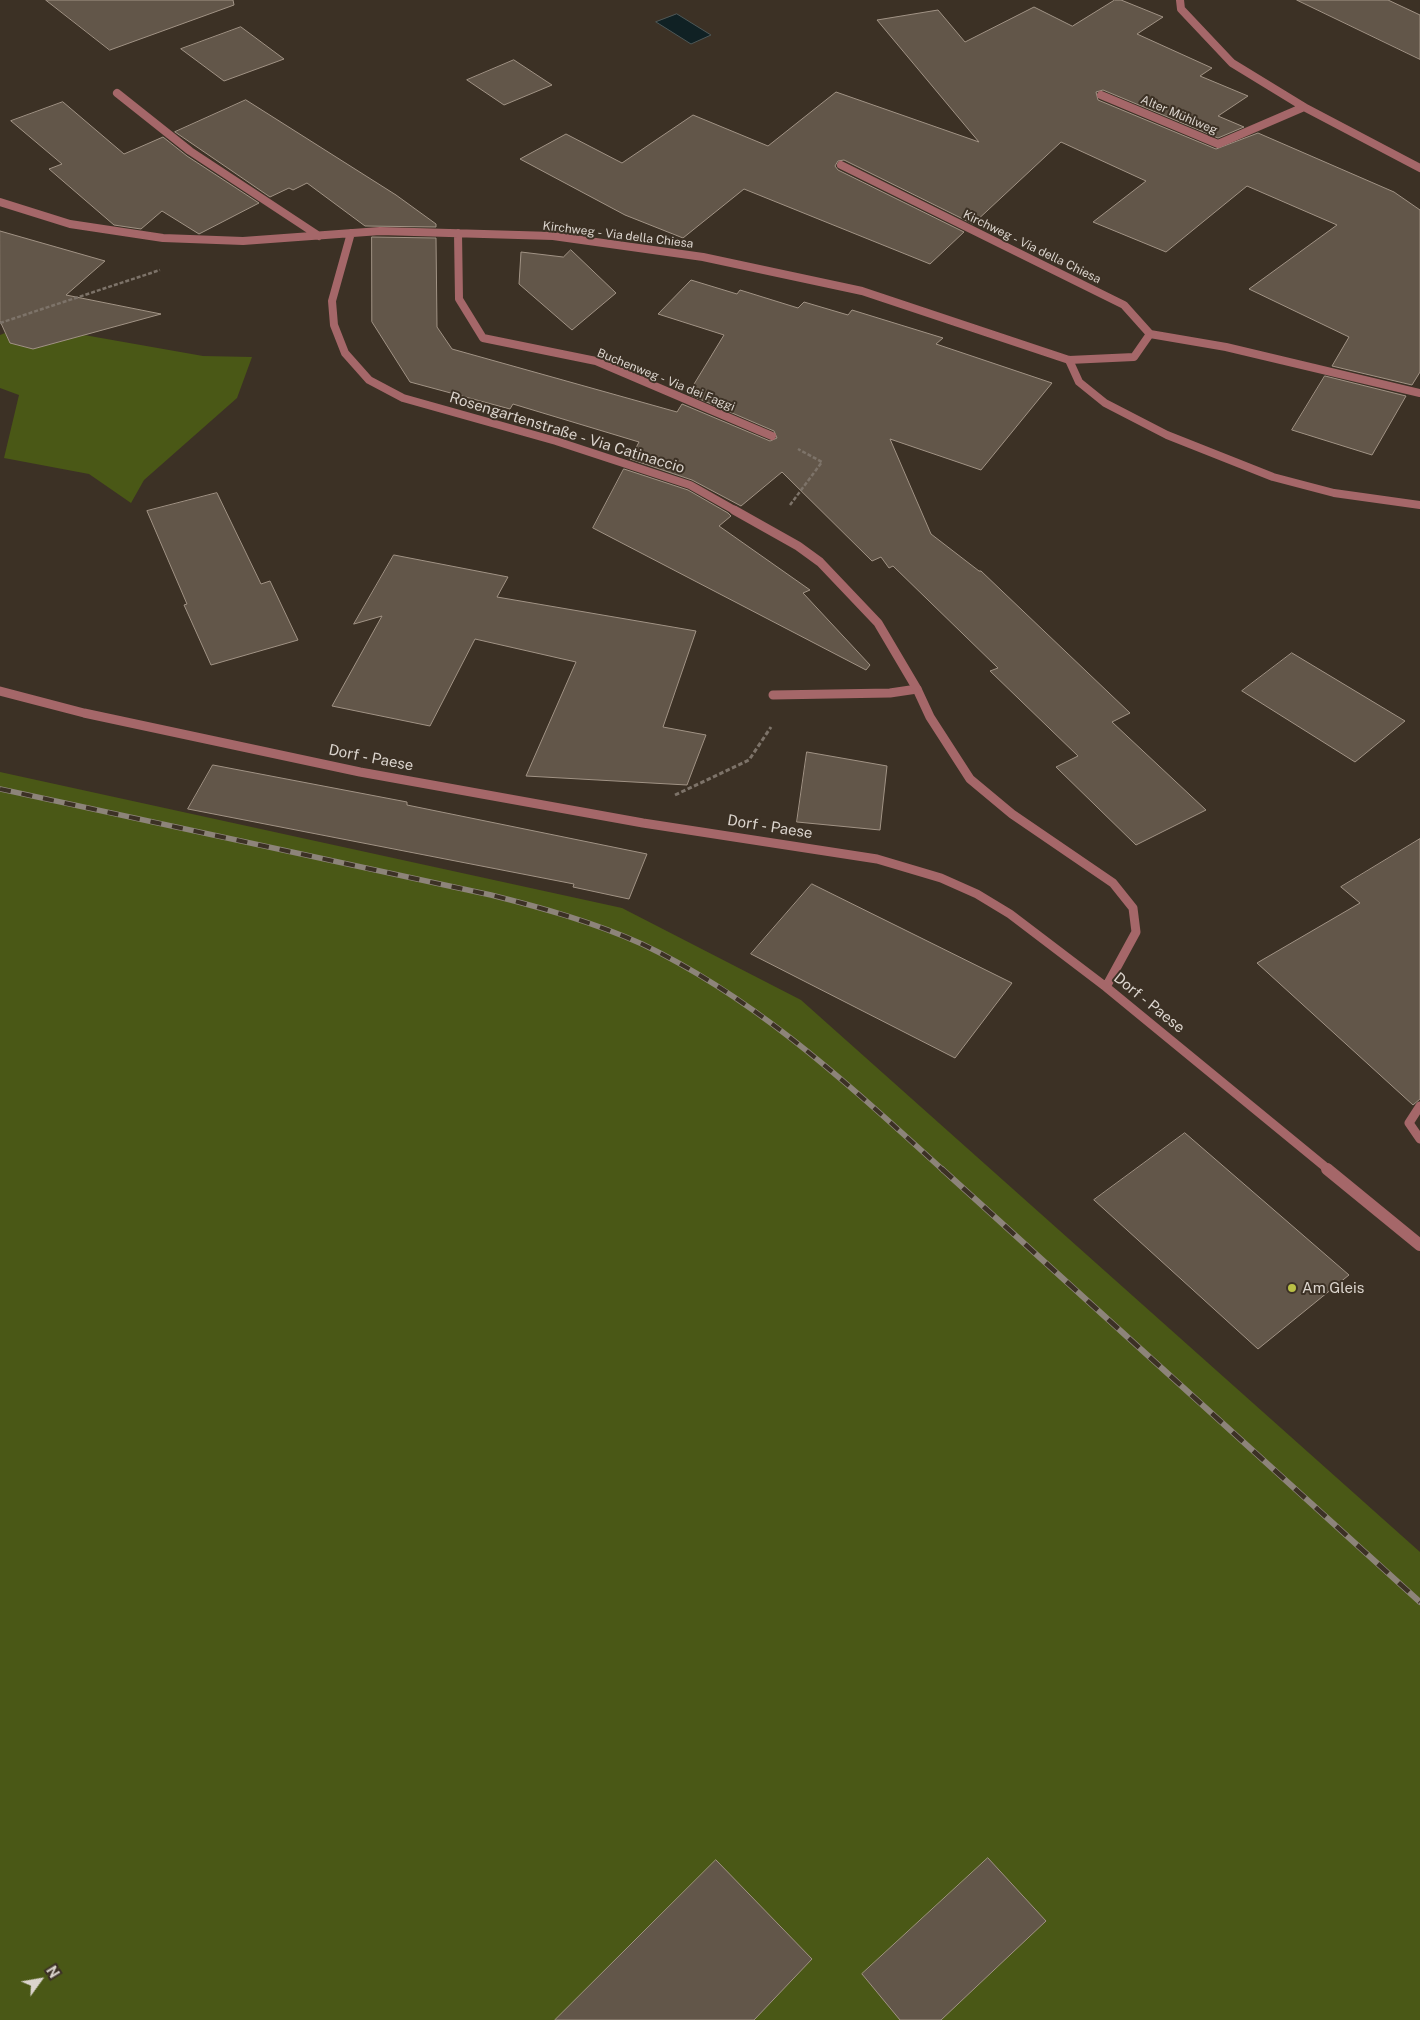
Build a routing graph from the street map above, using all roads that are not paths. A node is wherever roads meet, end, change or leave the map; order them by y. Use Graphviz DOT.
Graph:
graph roads {
  1 [pos="1180,0"];
  2 [pos="118,93"];
  3 [pos="1101,95"];
  4 [pos="1304,107"];
  5 [pos="840,165"];
  6 [pos="1420,168"];
  7 [pos="0,202"];
  8 [pos="458,232"];
  9 [pos="351,233"];
  10 [pos="319,236"];
  11 [pos="1150,334"];
  12 [pos="1069,360"];
  13 [pos="1420,393"];
  14 [pos="772,436"];
  15 [pos="1420,505"];
  16 [pos="917,689"];
  17 [pos="0,691"];
  18 [pos="773,695"];
  19 [pos="1106,987"];
  20 [pos="1420,1106"];
  21 [pos="1420,1139"];
  22 [pos="1420,1244"];
  1 -- 4 [label="street"];
  2 -- 10 [label="street"];
  3 -- 4 [label="street, Alter Mühlweg"];
  4 -- 6 [label="street"];
  5 -- 11 [label="street, Kirchweg - Via della Chiesa"];
  7 -- 10 [label="street, Kirchweg - Via della Chiesa"];
  8 -- 9 [label="street, Kirchweg - Via della Chiesa"];
  8 -- 12 [label="street, Kirchweg - Via della Chiesa"];
  8 -- 14 [label="street, Buchenweg - Via dei Faggi"];
  9 -- 10 [label="street, Kirchweg - Via della Chiesa"];
  9 -- 16 [label="street, Rosengartenstraße - Via Catinaccio"];
  11 -- 12 [label="street, Kirchweg - Via della Chiesa"];
  11 -- 13 [label="street"];
  12 -- 15 [label="street"];
  16 -- 18 [label="street"];
  16 -- 19 [label="street, Rosengartenstraße - Via Catinaccio"];
  17 -- 19 [label="street, Dorf - Paese"];
  19 -- 22 [label="street, Dorf - Paese"];
  20 -- 21 [label="street"];
}
